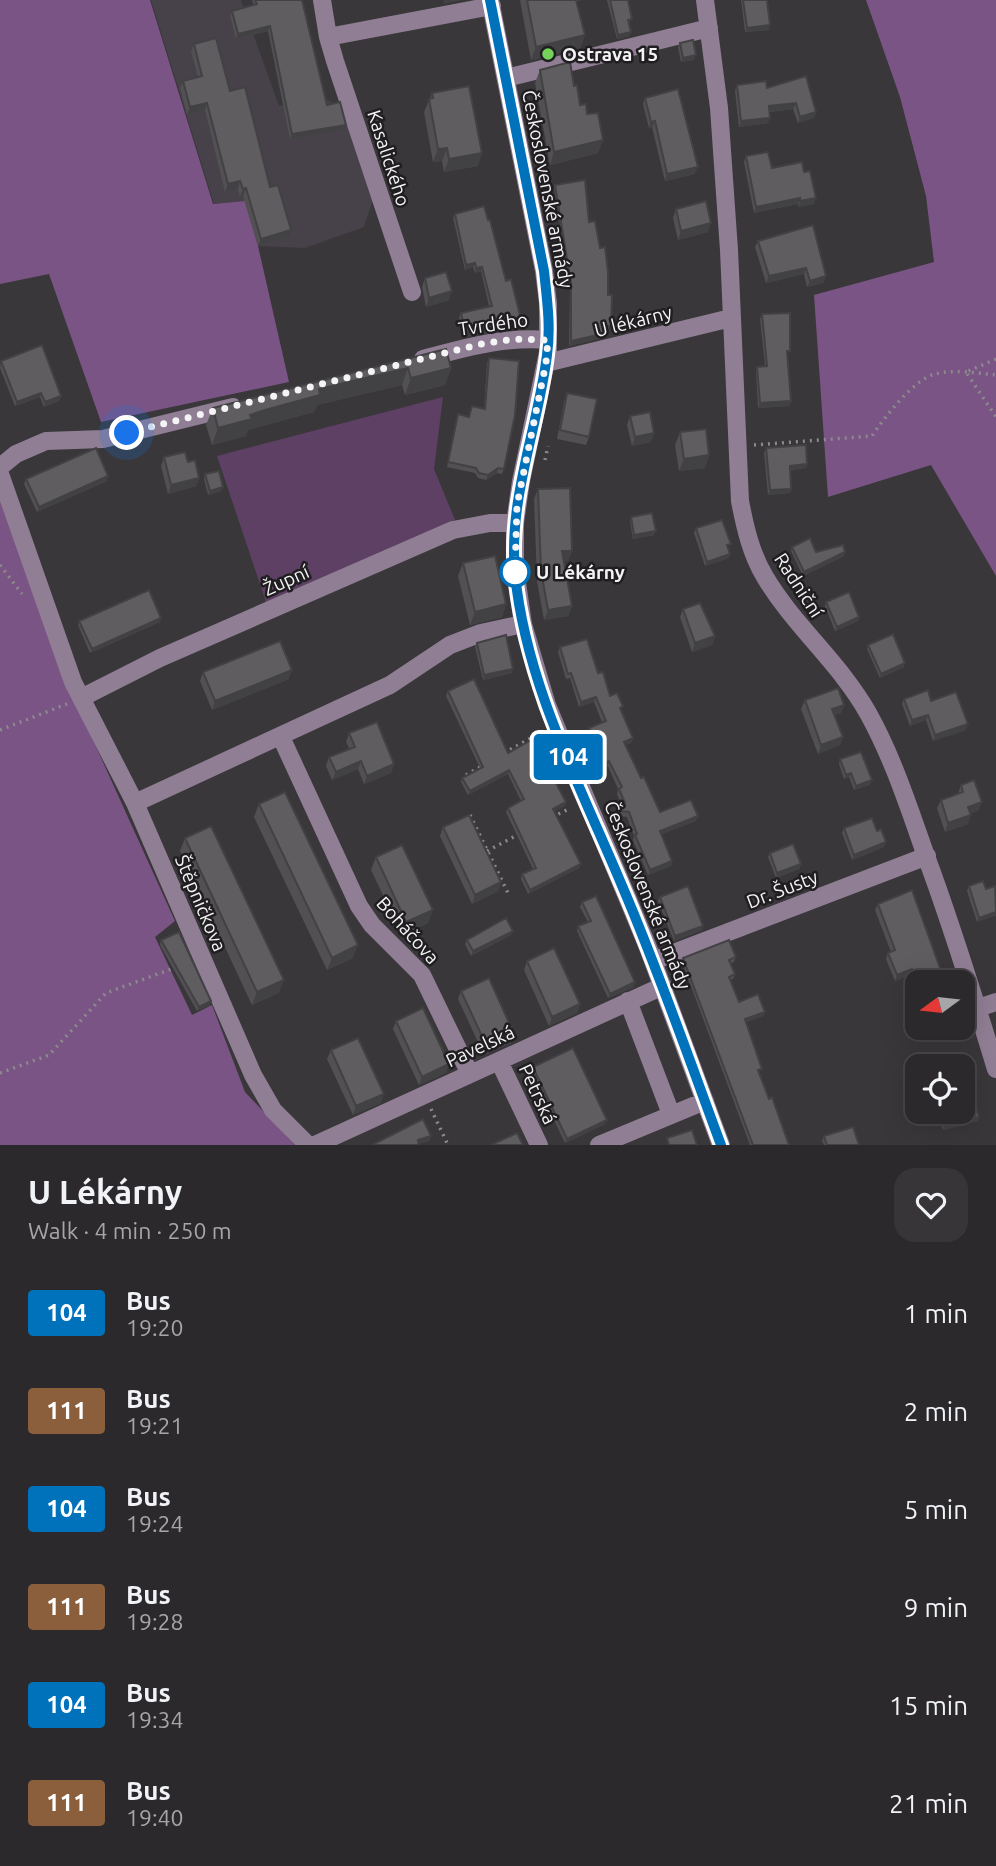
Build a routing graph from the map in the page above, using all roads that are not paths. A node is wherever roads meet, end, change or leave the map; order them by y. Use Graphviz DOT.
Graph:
graph roads {
  1 [pos="322,0"];
  2 [pos="705,0"];
  3 [pos="491,3"];
  4 [pos="709,28"];
  5 [pos="328,37"];
  6 [pos="506,78"];
  7 [pos="412,292"];
  8 [pos="731,318"];
  9 [pos="548,340"];
  10 [pos="546,363"];
  11 [pos="403,364"];
  12 [pos="249,403"];
  13 [pos="0,467"];
  14 [pos="0,474"];
  15 [pos="515,523"];
  16 [pos="523,624"];
  17 [pos="81,698"];
  18 [pos="281,737"];
  19 [pos="135,803"];
  20 [pos="926,856"];
  21 [pos="653,961"];
  22 [pos="663,986"];
  23 [pos="628,1002"];
  24 [pos="996,1002"];
  25 [pos="978,1008"];
  26 [pos="499,1061"];
  27 [pos="996,1069"];
  28 [pos="470,1074"];
  29 [pos="705,1101"];
  30 [pos="671,1114"];
  31 [pos="308,1145"];
  32 [pos="315,1145"];
  33 [pos="539,1145"];
  34 [pos="600,1145"];
  35 [pos="721,1145"];
  1 -- 5 [label="street, Kasalického"];
  2 -- 4 [label="street, Radniční"];
  3 -- 5 [label="street"];
  3 -- 6 [label="street, Československé armády"];
  4 -- 6 [label="street"];
  4 -- 8 [label="street, Radniční"];
  5 -- 7 [label="street, Kasalického"];
  6 -- 9 [label="street, Československé armády"];
  8 -- 10 [label="street, U lékárny"];
  8 -- 20 [label="street, Radniční"];
  9 -- 10 [label="street, Československé armády"];
  9 -- 11 [label="street, Tvrdého"];
  10 -- 15 [label="street, Československé armády"];
  12 -- 13 [label="street"];
  14 -- 17 [label="street, Štěpničkova"];
  15 -- 16 [label="street, Československé armády"];
  15 -- 17 [label="street, Župní"];
  16 -- 18 [label="street"];
  16 -- 21 [label="street, Československé armády"];
  17 -- 19 [label="street, Štěpničkova"];
  18 -- 19 [label="street"];
  18 -- 28 [label="street, Boháčova"];
  19 -- 31 [label="street, Štěpničkova"];
  20 -- 21 [label="street, Dr. Šusty"];
  20 -- 25 [label="street, Radniční"];
  21 -- 22 [label="street, Československé armády"];
  22 -- 23 [label="street, Pavelská"];
  22 -- 29 [label="street, Československé armády"];
  23 -- 26 [label="street, Pavelská"];
  23 -- 30 [label="street"];
  24 -- 25 [label="street"];
  25 -- 27 [label="street, Radniční"];
  26 -- 28 [label="street, Pavelská"];
  26 -- 33 [label="street, Petrská"];
  28 -- 32 [label="street, Pavelská"];
  29 -- 30 [label="street"];
  29 -- 35 [label="street, Československé armády"];
  30 -- 34 [label="street"];
}
